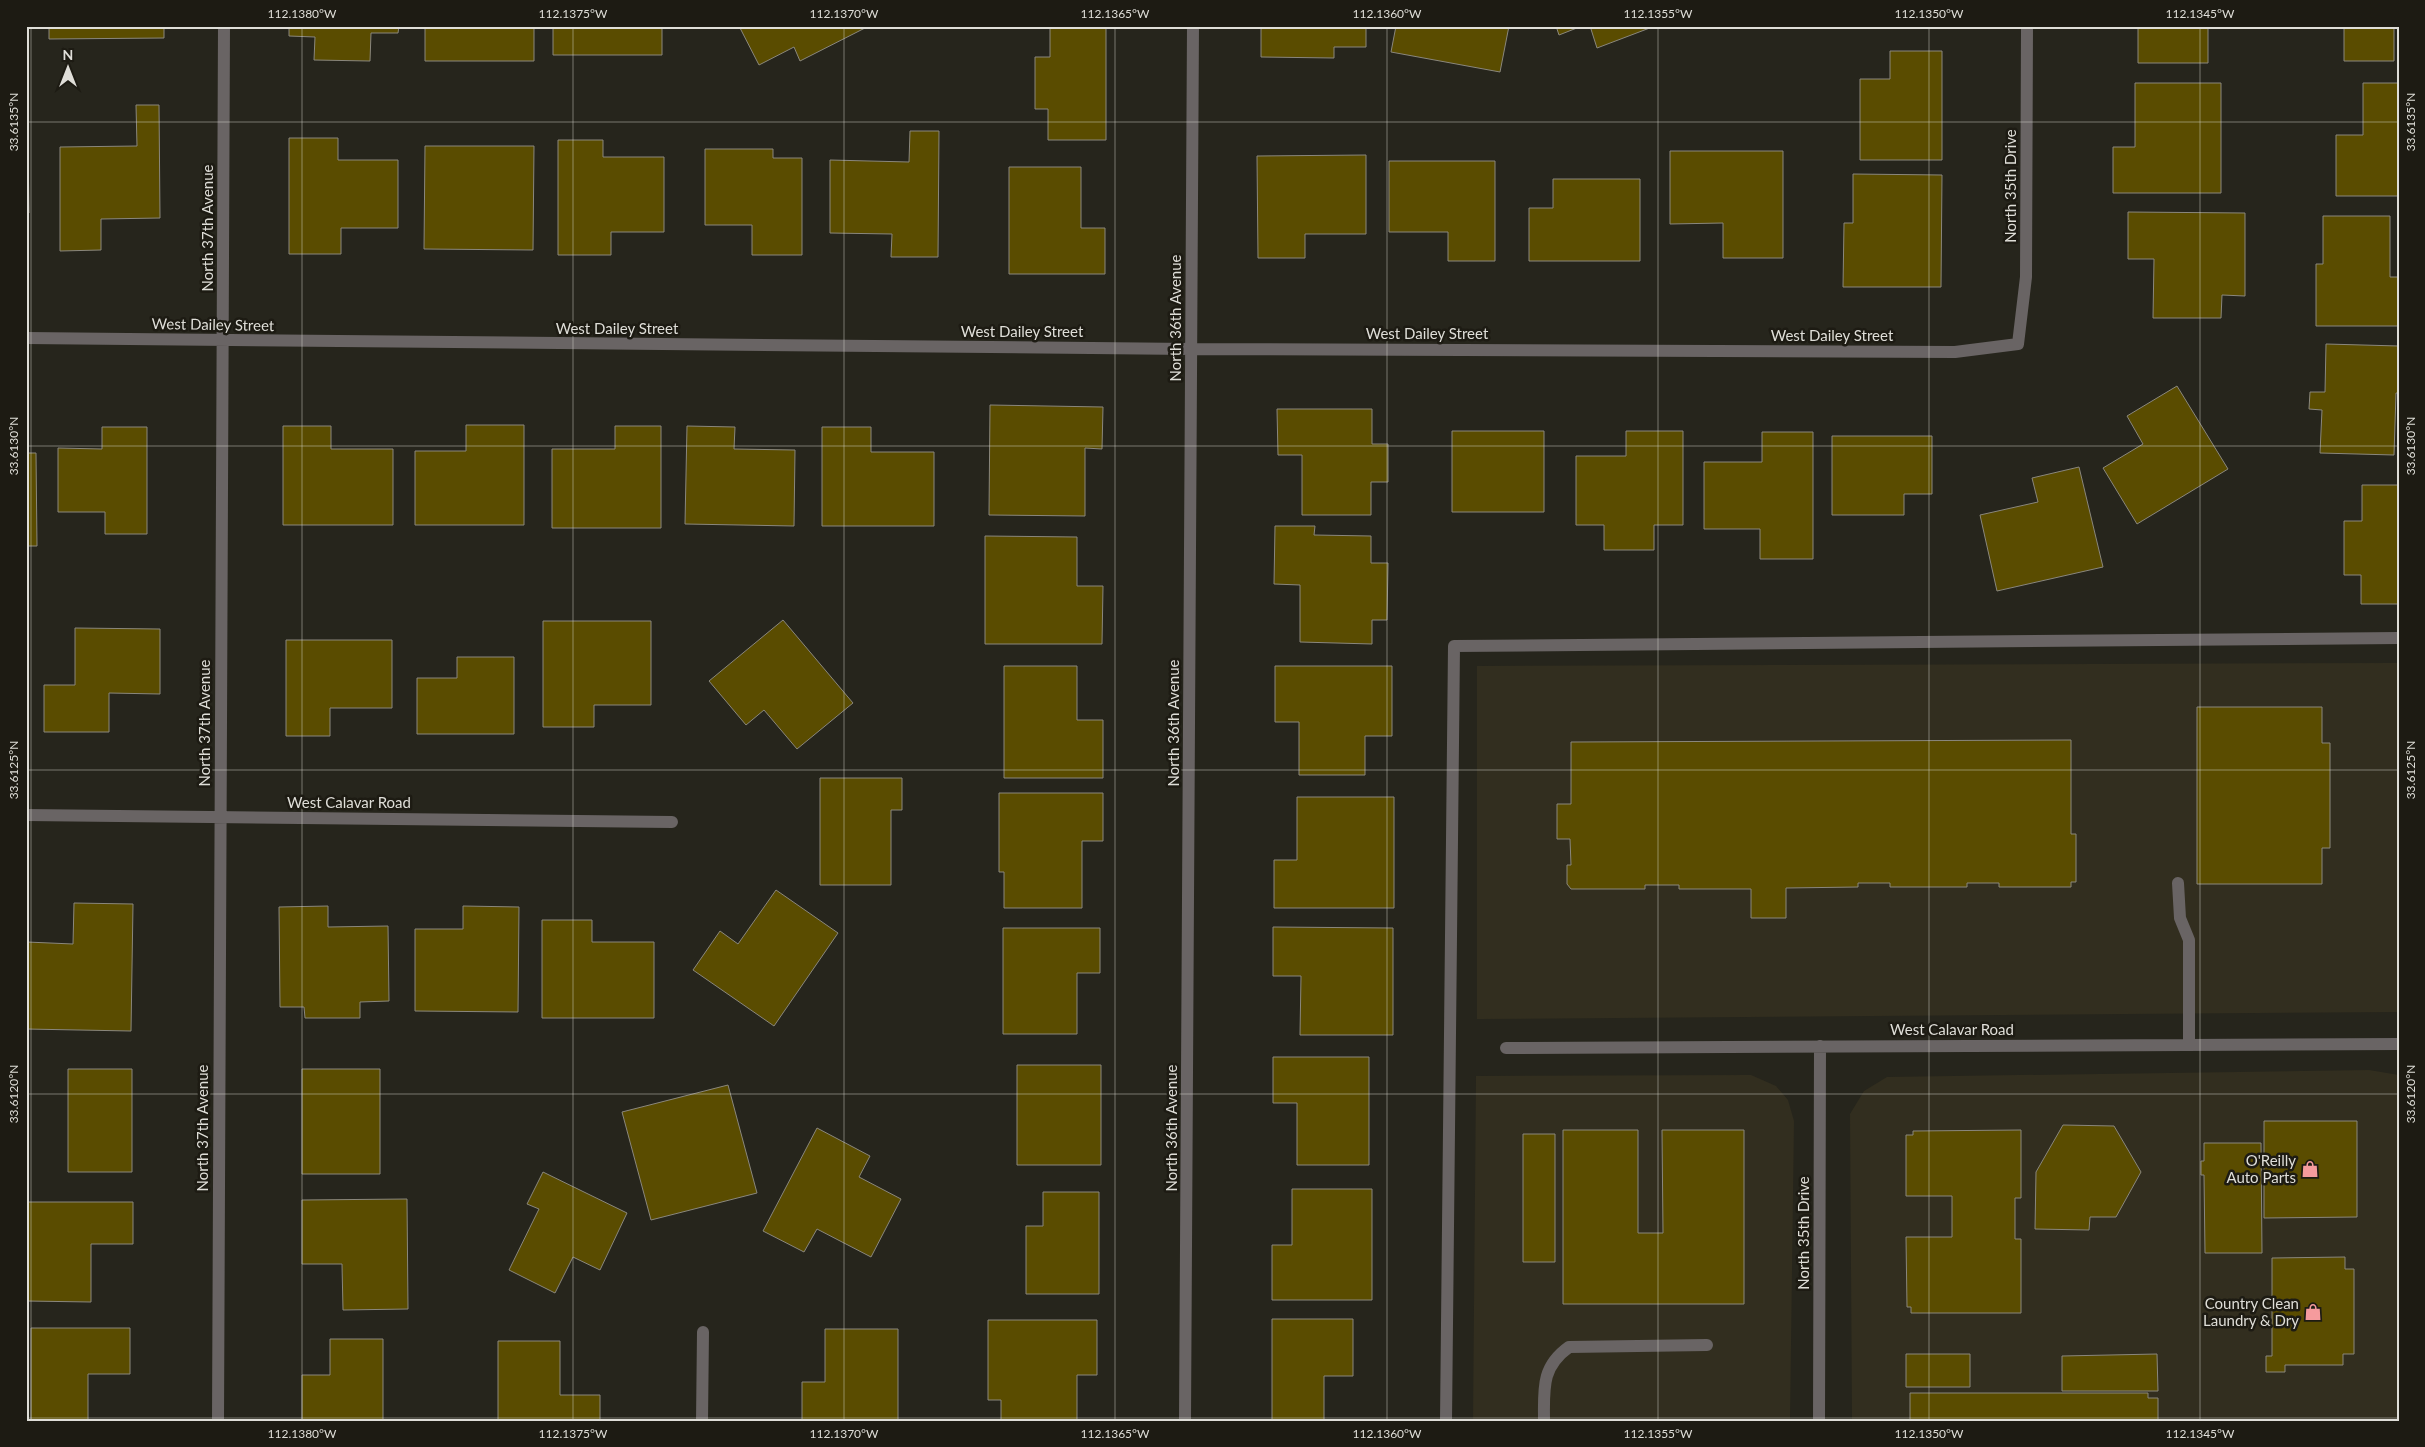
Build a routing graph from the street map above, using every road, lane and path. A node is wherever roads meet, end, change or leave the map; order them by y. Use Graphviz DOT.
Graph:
graph roads {
  1 [pos="224,26"];
  2 [pos="1193,26"];
  3 [pos="2027,26"];
  4 [pos="26,338"];
  5 [pos="223,340"];
  6 [pos="2018,344"];
  7 [pos="1191,349"];
  8 [pos="2399,638"];
  9 [pos="26,815"];
  10 [pos="220,817"];
  11 [pos="672,822"];
  12 [pos="2178,883"];
  13 [pos="2189,1044"];
  14 [pos="2399,1044"];
  15 [pos="1820,1046"];
  16 [pos="1506,1048"];
  17 [pos="703,1332"];
  18 [pos="1707,1345"];
  19 [pos="218,1421"];
  20 [pos="702,1421"];
  21 [pos="1185,1421"];
  22 [pos="1446,1421"];
  23 [pos="1544,1421"];
  24 [pos="1819,1421"];
  1 -- 5 [label="street, North 37th Avenue"];
  2 -- 7 [label="street, North 36th Avenue"];
  3 -- 6 [label="street, North 35th Drive"];
  4 -- 5 [label="street, West Dailey Street"];
  5 -- 7 [label="street, West Dailey Street"];
  5 -- 10 [label="street, North 37th Avenue"];
  6 -- 7 [label="street, West Dailey Street"];
  7 -- 21 [label="street, North 36th Avenue"];
  8 -- 22 [label="street"];
  9 -- 10 [label="street, West Calavar Road"];
  10 -- 11 [label="street, West Calavar Road"];
  10 -- 19 [label="street, North 37th Avenue"];
  12 -- 13 [label="street"];
  13 -- 14 [label="street, West Calavar Road"];
  13 -- 15 [label="street, West Calavar Road"];
  15 -- 16 [label="street, West Calavar Road"];
  15 -- 24 [label="street, North 35th Drive"];
  17 -- 20 [label="street"];
  18 -- 23 [label="street"];
}
